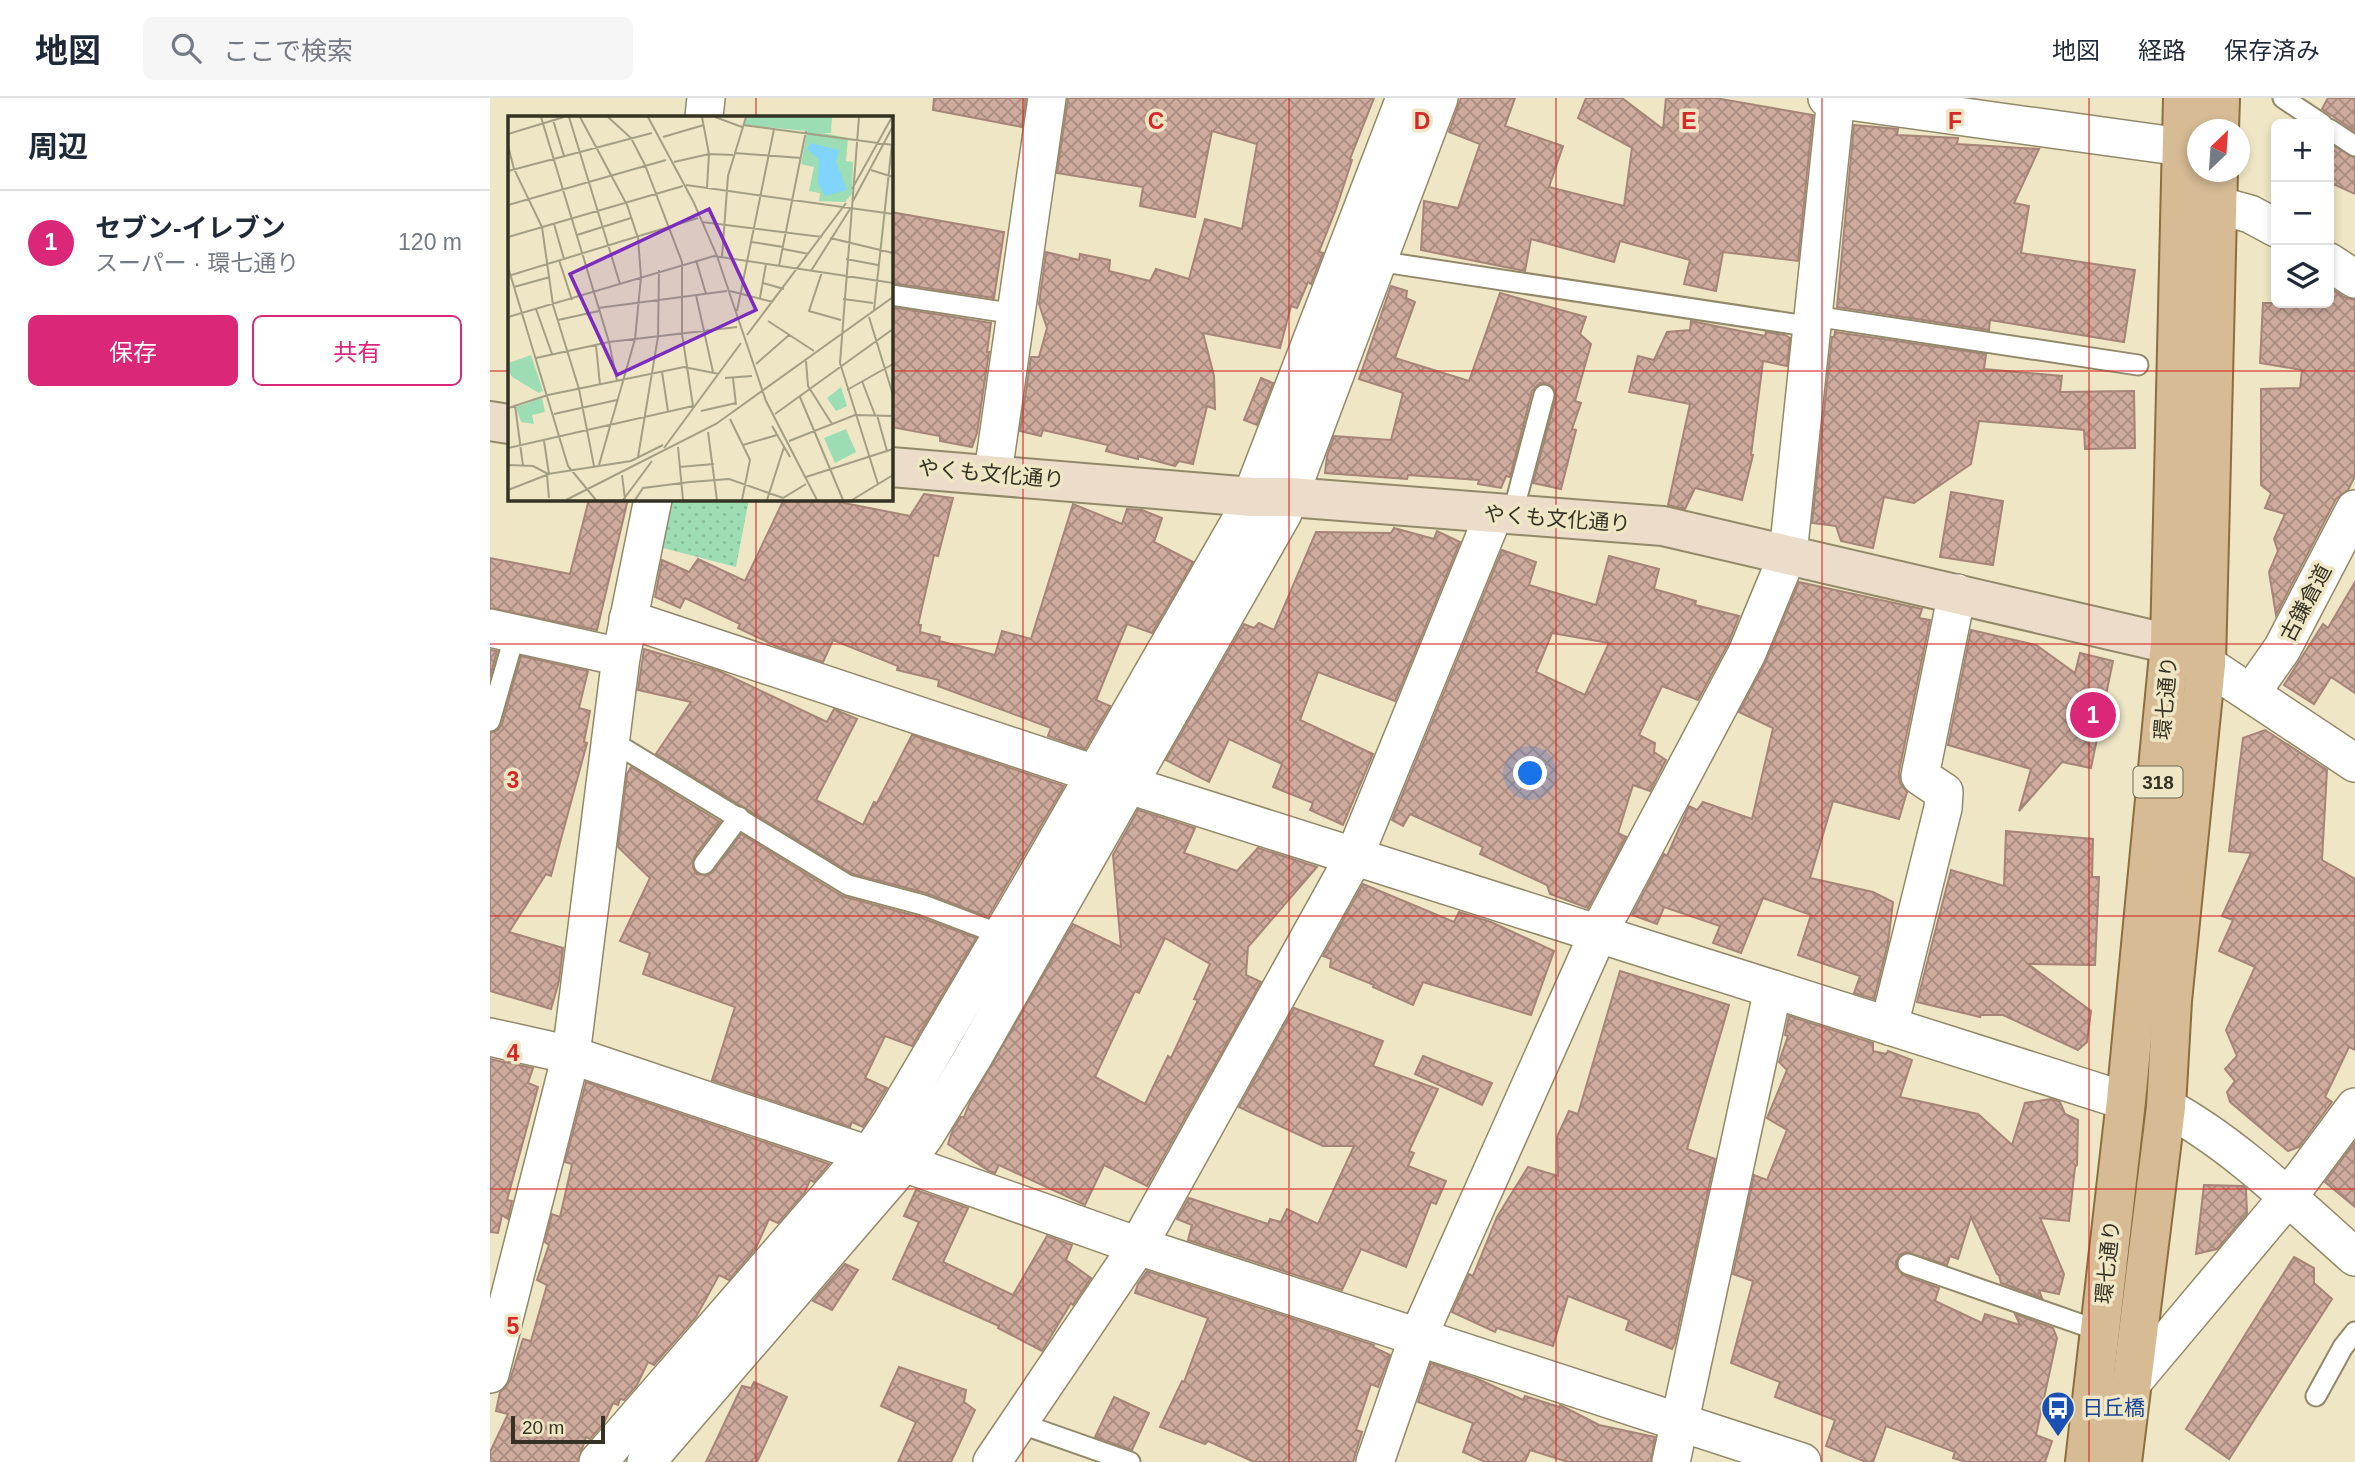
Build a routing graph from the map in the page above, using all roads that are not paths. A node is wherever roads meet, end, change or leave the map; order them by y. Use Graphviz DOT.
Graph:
graph roads {
  1 [pos="706,98"];
  2 [pos="1047,98"];
  3 [pos="1405,98"];
  4 [pos="1439,98"];
  5 [pos="1833,98"];
  6 [pos="2183,98"];
  7 [pos="2220,98"];
  8 [pos="2283,98"];
  9 [pos="704,116"];
  10 [pos="2219,119"];
  11 [pos="2314,119"];
  12 [pos="2334,132"];
  13 [pos="2182,146"];
  14 [pos="2355,146"];
  15 [pos="2218,188"];
  16 [pos="2271,225"];
  17 [pos="1377,261"];
  18 [pos="2334,265"];
  19 [pos="2355,279"];
  20 [pos="892,295"];
  21 [pos="1016,314"];
  22 [pos="1813,322"];
  23 [pos="2138,365"];
  24 [pos="1544,395"];
  25 [pos="490,421"];
  26 [pos="508,424"];
  27 [pos="892,467"];
  28 [pos="993,474"];
  29 [pos="1252,497"];
  30 [pos="1290,497"];
  31 [pos="653,500"];
  32 [pos="2355,509"];
  33 [pos="1503,515"];
  34 [pos="1788,554"];
  35 [pos="1957,593"];
  36 [pos="628,619"];
  37 [pos="503,631"];
  38 [pos="2170,644"];
  39 [pos="621,657"];
  40 [pos="2206,664"];
  41 [pos="2251,693"];
  42 [pos="490,721"];
  43 [pos="610,740"];
  44 [pos="2352,756"];
  45 [pos="1096,773"];
  46 [pos="1129,785"];
  47 [pos="739,817"];
  48 [pos="1354,857"];
  49 [pos="704,864"];
  50 [pos="1002,934"];
  51 [pos="1598,934"];
  52 [pos="1773,989"];
  53 [pos="1889,1026"];
  54 [pos="490,1037"];
  55 [pos="571,1055"];
  56 [pos="2126,1101"];
  57 [pos="2166,1107"];
  58 [pos="2355,1107"];
  59 [pos="886,1159"];
  60 [pos="2288,1197"];
  61 [pos="1138,1246"];
  62 [pos="2355,1257"];
  63 [pos="1908,1264"];
  64 [pos="2100,1331"];
  65 [pos="2355,1332"];
  66 [pos="1418,1337"];
  67 [pos="490,1374"];
  68 [pos="2131,1384"];
  69 [pos="2316,1396"];
  70 [pos="1680,1421"];
  71 [pos="1019,1423"];
  72 [pos="598,1462"];
  73 [pos="646,1462"];
  74 [pos="992,1462"];
  75 [pos="1130,1462"];
  76 [pos="1375,1462"];
  77 [pos="1671,1462"];
  78 [pos="1802,1462"];
  79 [pos="2085,1462"];
  80 [pos="2122,1462"];
  1 -- 9 [label="street"];
  2 -- 21 [label="street"];
  3 -- 29 [label="street"];
  4 -- 17 [label="street"];
  5 -- 13 [label="street"];
  5 -- 22 [label="street"];
  6 -- 13 [label="main road, 環七通り / 318"];
  7 -- 10 [label="main road"];
  8 -- 11 [label="lane"];
  12 -- 14 [label="lane"];
  13 -- 38 [label="main road, 環七通り / 318"];
  15 -- 16 [label="street"];
  15 -- 40 [label="main road, 環七通り / 318"];
  17 -- 22 [label="lane"];
  17 -- 30 [label="street"];
  18 -- 19 [label="street"];
  20 -- 21 [label="lane"];
  21 -- 28 [label="street"];
  22 -- 23 [label="lane"];
  22 -- 34 [label="street"];
  24 -- 33 [label="lane"];
  25 -- 26 [label="street"];
  27 -- 28 [label="street, やくも文化通り"];
  28 -- 29 [label="street, やくも文化通り"];
  29 -- 30 [label="street, やくも文化通り"];
  29 -- 45 [label="street"];
  30 -- 33 [label="street, やくも文化通り"];
  30 -- 46 [label="street"];
  31 -- 36 [label="street"];
  32 -- 41 [label="street, 古鎌倉道"];
  33 -- 34 [label="street, やくも文化通り"];
  33 -- 48 [label="street"];
  34 -- 35 [label="street, やくも文化通り"];
  34 -- 51 [label="street"];
  35 -- 38 [label="street, やくも文化通り"];
  35 -- 53 [label="street"];
  36 -- 39 [label="street"];
  36 -- 45 [label="street"];
  37 -- 39 [label="street"];
  37 -- 42 [label="lane"];
  38 -- 40 [label="street, やくも文化通り"];
  38 -- 56 [label="main road, 環七通り / 318"];
  39 -- 43 [label="street"];
  40 -- 41 [label="street"];
  40 -- 57 [label="main road, 環七通り / 318"];
  41 -- 44 [label="street"];
  43 -- 47 [label="lane"];
  43 -- 55 [label="street"];
  45 -- 46 [label="street"];
  45 -- 50 [label="street"];
  46 -- 48 [label="street"];
  46 -- 59 [label="street"];
  47 -- 49 [label="lane"];
  47 -- 50 [label="lane"];
  48 -- 51 [label="street"];
  48 -- 61 [label="street"];
  50 -- 59 [label="street"];
  51 -- 52 [label="street"];
  51 -- 66 [label="street"];
  52 -- 53 [label="street"];
  52 -- 70 [label="street"];
  53 -- 56 [label="street"];
  54 -- 55 [label="street"];
  55 -- 59 [label="street"];
  55 -- 67 [label="street"];
  56 -- 64 [label="main road, 環七通り / 318"];
  57 -- 60 [label="street"];
  57 -- 68 [label="main road, 環七通り / 318"];
  58 -- 60 [label="street"];
  59 -- 61 [label="street"];
  59 -- 72 [label="street"];
  59 -- 73 [label="street"];
  60 -- 62 [label="street"];
  60 -- 68 [label="street"];
  61 -- 66 [label="street"];
  61 -- 71 [label="street"];
  63 -- 64 [label="lane"];
  64 -- 79 [label="main road, 環七通り / 318"];
  65 -- 69 [label="lane"];
  66 -- 70 [label="street"];
  66 -- 76 [label="street"];
  68 -- 80 [label="main road, 環七通り / 318"];
  70 -- 77 [label="street"];
  70 -- 78 [label="street"];
  71 -- 74 [label="street"];
  71 -- 75 [label="lane"];
}
